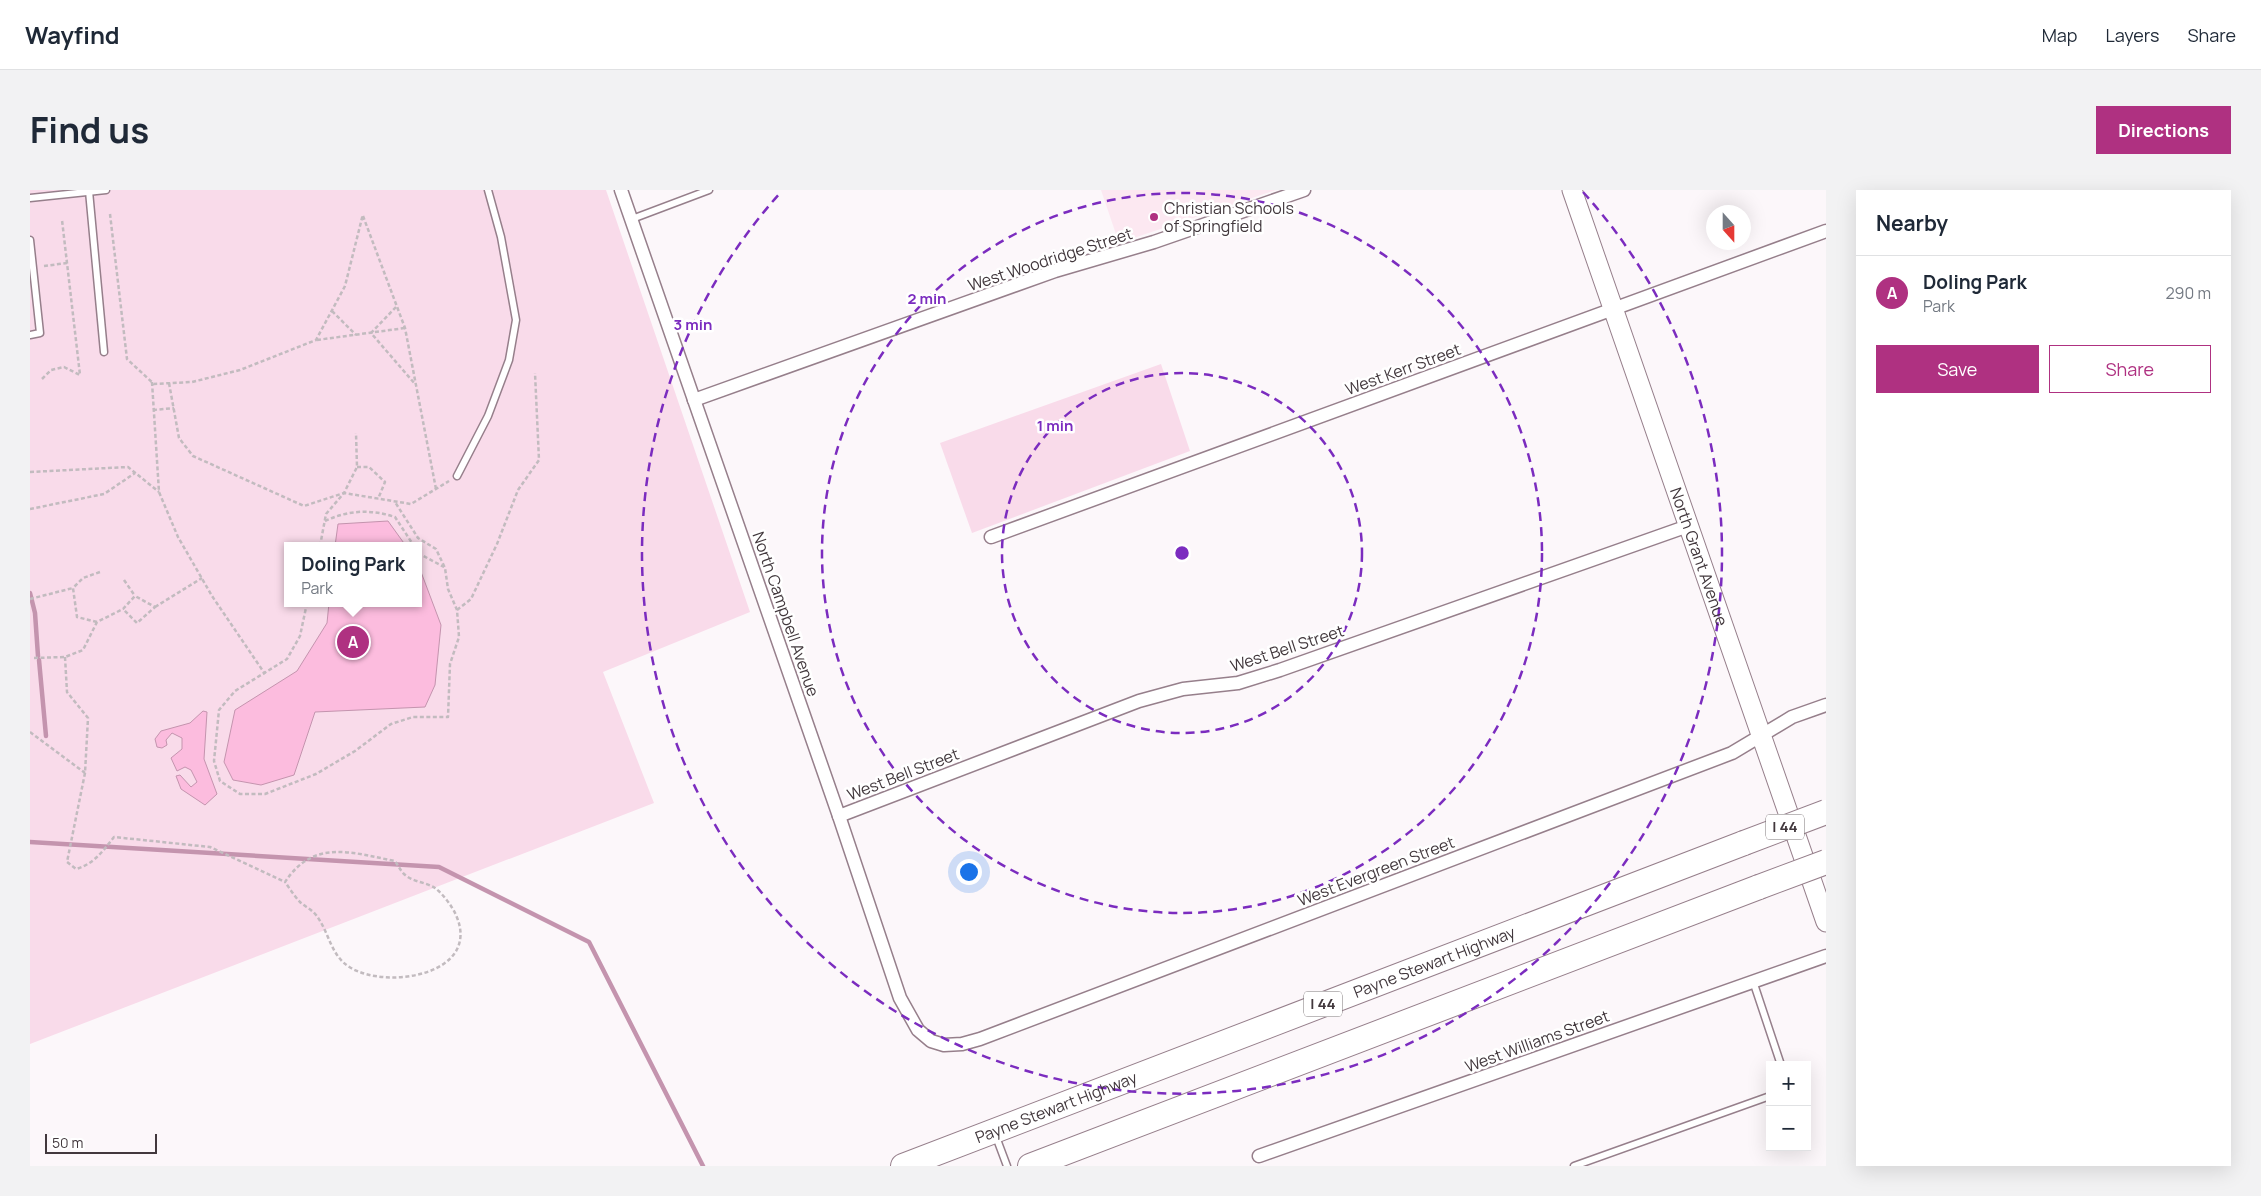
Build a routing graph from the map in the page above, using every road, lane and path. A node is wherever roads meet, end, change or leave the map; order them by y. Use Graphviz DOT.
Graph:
graph roads {
  1 [pos="106,190"];
  2 [pos="488,190"];
  3 [pos="622,190"];
  4 [pos="709,190"];
  5 [pos="1304,190"];
  6 [pos="1572,190"];
  7 [pos="89,191"];
  8 [pos="30,198"];
  9 [pos="110,214"];
  10 [pos="632,219"];
  11 [pos="62,220"];
  12 [pos="1826,231"];
  13 [pos="30,240"];
  14 [pos="67,263"];
  15 [pos="41,267"];
  16 [pos="396,307"];
  17 [pos="1613,310"];
  18 [pos="332,311"];
  19 [pos="404,328"];
  20 [pos="371,333"];
  21 [pos="30,335"];
  22 [pos="356,335"];
  23 [pos="316,340"];
  24 [pos="104,352"];
  25 [pos="534,373"];
  26 [pos="42,379"];
  27 [pos="152,382"];
  28 [pos="169,383"];
  29 [pos="416,384"];
  30 [pos="694,400"];
  31 [pos="174,408"];
  32 [pos="153,410"];
  33 [pos="356,434"];
  34 [pos="356,467"];
  35 [pos="30,472"];
  36 [pos="135,472"];
  37 [pos="457,476"];
  38 [pos="436,489"];
  39 [pos="159,492"];
  40 [pos="344,493"];
  41 [pos="378,499"];
  42 [pos="395,502"];
  43 [pos="30,510"];
  44 [pos="325,522"];
  45 [pos="1688,526"];
  46 [pos="991,536"];
  47 [pos="321,542"];
  48 [pos="411,542"];
  49 [pos="422,555"];
  50 [pos="445,568"];
  51 [pos="100,572"];
  52 [pos="202,578"];
  53 [pos="124,580"];
  54 [pos="73,588"];
  55 [pos="135,596"];
  56 [pos="30,599"];
  57 [pos="155,607"];
  58 [pos="306,607"];
  59 [pos="123,609"];
  60 [pos="457,610"];
  61 [pos="96,622"];
  62 [pos="65,657"];
  63 [pos="34,658"];
  64 [pos="265,674"];
  65 [pos="1826,704"];
  66 [pos="30,732"];
  67 [pos="1761,736"];
  68 [pos="85,773"];
  69 [pos="1826,812"];
  70 [pos="839,816"];
  71 [pos="1826,862"];
  72 [pos="285,882"];
  73 [pos="1826,922"];
  74 [pos="1826,956"];
  75 [pos="1753,981"];
  76 [pos="931,1041"];
  77 [pos="1780,1061"];
  78 [pos="1766,1097"];
  79 [pos="994,1131"];
  80 [pos="1259,1156"];
  81 [pos="902,1166"];
  82 [pos="1006,1166"];
  83 [pos="1030,1166"];
  84 [pos="1574,1166"];
  1 -- 7 [label="lane"];
  2 -- 37 [label="lane"];
  3 -- 10 [label="street, North Campbell Avenue"];
  4 -- 10 [label="lane"];
  5 -- 30 [label="street, West Woodridge Street"];
  6 -- 17 [label="main road, North Grant Avenue"];
  7 -- 8 [label="lane"];
  7 -- 24 [label="lane"];
  9 -- 27 [label="path"];
  10 -- 30 [label="street, North Campbell Avenue"];
  11 -- 14 [label="path"];
  12 -- 17 [label="street, West Kerr Street"];
  13 -- 21 [label="lane"];
  14 -- 15 [label="path"];
  14 -- 26 [label="path"];
  16 -- 18 [label="path"];
  16 -- 19 [label="path"];
  16 -- 20 [label="path"];
  17 -- 45 [label="main road, North Grant Avenue"];
  17 -- 46 [label="street, West Kerr Street"];
  18 -- 22 [label="path"];
  18 -- 23 [label="path"];
  19 -- 20 [label="path"];
  19 -- 29 [label="path"];
  20 -- 22 [label="path"];
  20 -- 29 [label="path"];
  22 -- 23 [label="path"];
  23 -- 28 [label="path"];
  25 -- 60 [label="path"];
  27 -- 28 [label="path"];
  27 -- 32 [label="path"];
  28 -- 31 [label="path"];
  29 -- 38 [label="path"];
  30 -- 70 [label="street, North Campbell Avenue"];
  31 -- 32 [label="path"];
  31 -- 40 [label="path"];
  32 -- 39 [label="path"];
  33 -- 34 [label="path"];
  34 -- 40 [label="path"];
  34 -- 41 [label="path"];
  35 -- 36 [label="path"];
  36 -- 39 [label="path"];
  36 -- 43 [label="path"];
  37 -- 38 [label="path"];
  38 -- 42 [label="path"];
  39 -- 52 [label="path"];
  40 -- 41 [label="path"];
  40 -- 44 [label="path"];
  41 -- 42 [label="path"];
  42 -- 50 [label="path"];
  44 -- 47 [label="path"];
  44 -- 48 [label="path"];
  45 -- 67 [label="main road, North Grant Avenue"];
  45 -- 70 [label="street, West Bell Street"];
  49 -- 50 [label="path"];
  50 -- 60 [label="path"];
  51 -- 54 [label="path"];
  52 -- 57 [label="path"];
  52 -- 64 [label="path"];
  53 -- 55 [label="path"];
  54 -- 56 [label="path"];
  54 -- 61 [label="path"];
  55 -- 57 [label="path"];
  55 -- 59 [label="path"];
  57 -- 59 [label="path"];
  58 -- 64 [label="path"];
  59 -- 61 [label="path"];
  60 -- 64 [label="path"];
  61 -- 62 [label="path"];
  62 -- 63 [label="path"];
  62 -- 68 [label="path"];
  65 -- 67 [label="street, West Evergreen Street"];
  66 -- 68 [label="path"];
  67 -- 73 [label="main road, North Grant Avenue"];
  67 -- 76 [label="street, West Evergreen Street"];
  68 -- 72 [label="path"];
  69 -- 79 [label="highway, Payne Stewart Highway / I 44, bridge"];
  70 -- 76 [label="street, North Campbell Avenue"];
  71 -- 83 [label="highway, bridge"];
  72 -- 72 [label="path"];
  74 -- 75 [label="street, West Williams Street"];
  75 -- 77 [label="lane"];
  75 -- 80 [label="street, West Williams Street"];
  78 -- 84 [label="lane"];
  79 -- 81 [label="highway, Payne Stewart Highway / I 44"];
  79 -- 82 [label="lane"];
}
